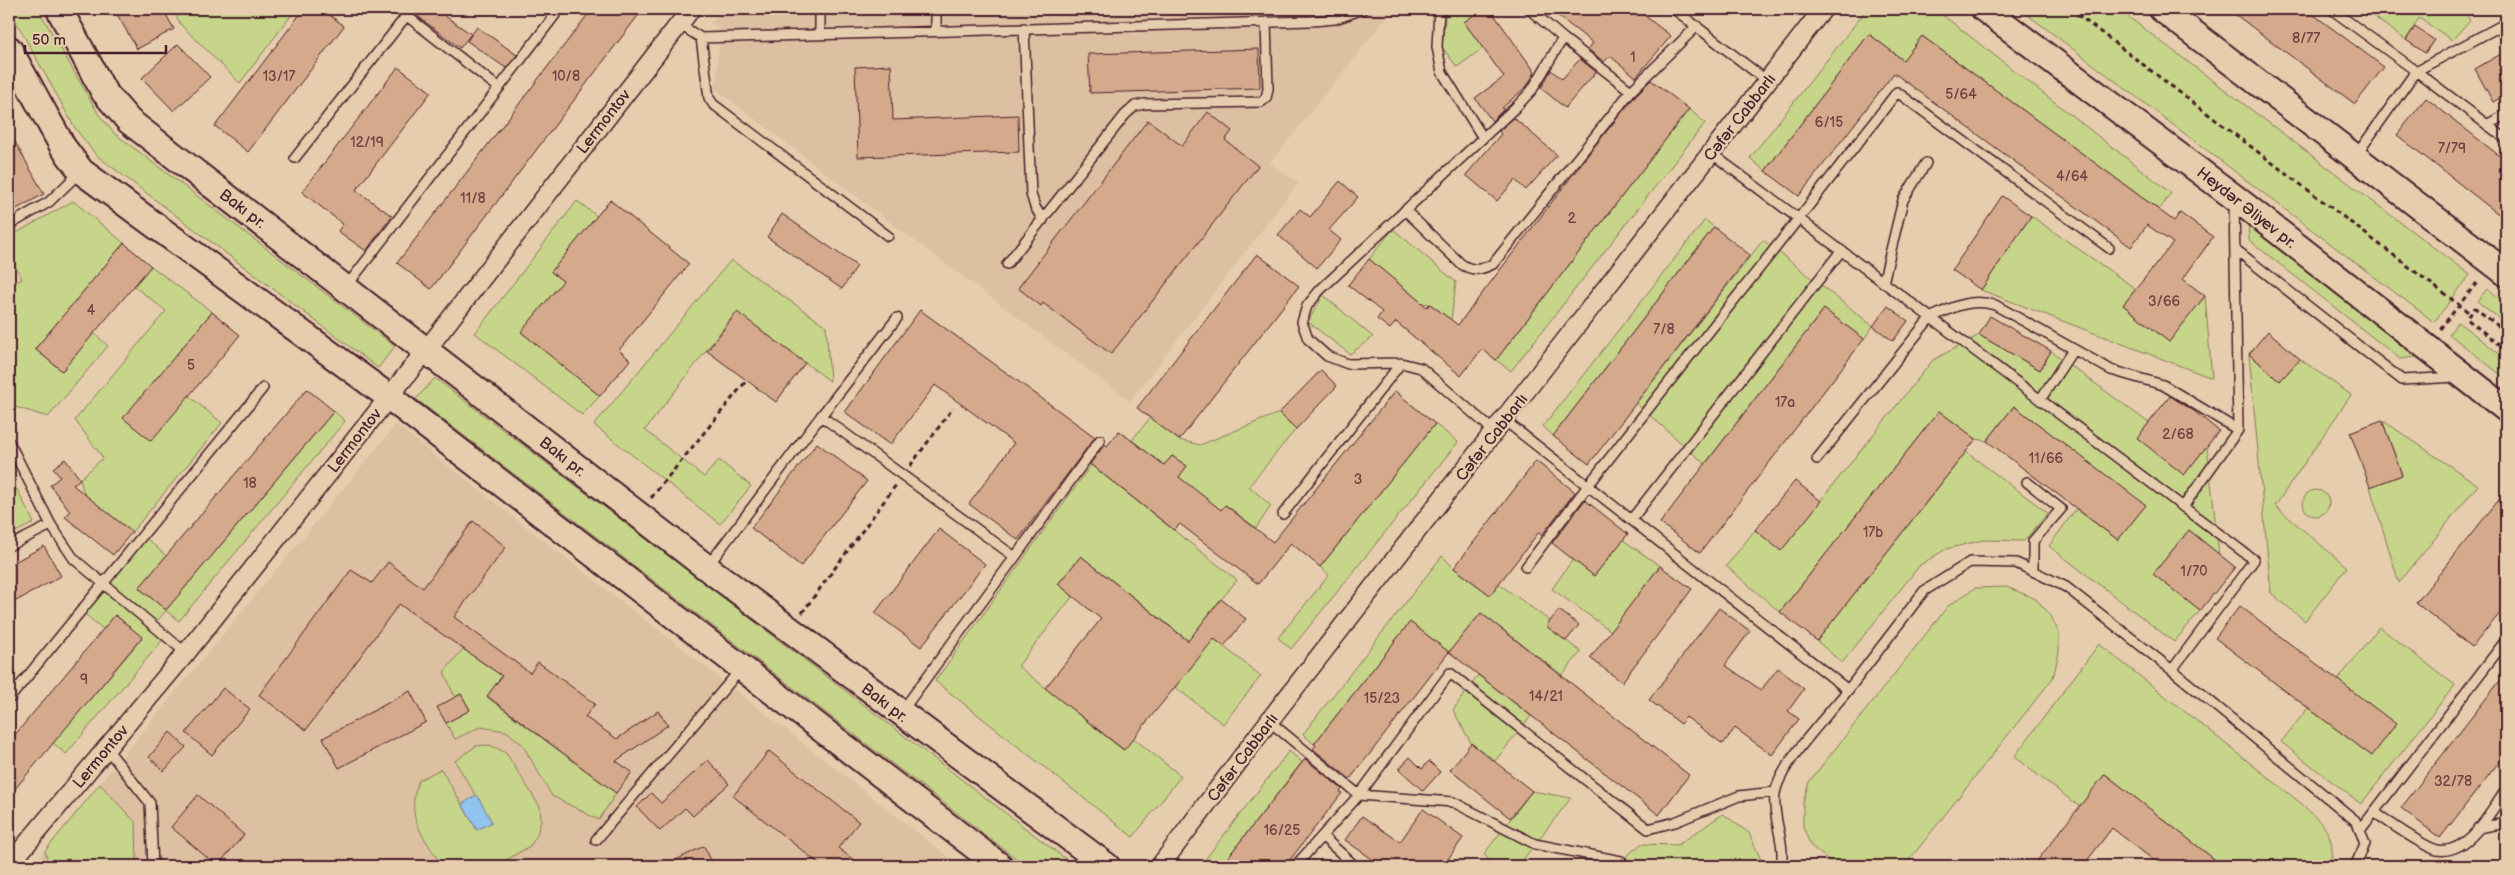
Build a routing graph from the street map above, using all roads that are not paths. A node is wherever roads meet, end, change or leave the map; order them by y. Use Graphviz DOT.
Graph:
graph roads {
  1 [pos="59,9"];
  2 [pos="398,9"];
  3 [pos="557,9"];
  4 [pos="691,9"];
  5 [pos="820,9"];
  6 [pos="936,9"];
  7 [pos="1363,9"];
  8 [pos="1439,9"];
  9 [pos="1530,9"];
  10 [pos="1674,9"];
  11 [pos="1823,9"];
  12 [pos="1984,9"];
  13 [pos="2162,9"];
  14 [pos="2331,9"];
  15 [pos="407,15"];
  16 [pos="1266,22"];
  17 [pos="2506,23"];
  18 [pos="679,24"];
  19 [pos="1697,26"];
  20 [pos="1024,28"];
  21 [pos="936,30"];
  22 [pos="820,34"];
  23 [pos="701,38"];
  24 [pos="1563,38"];
  25 [pos="9,48"];
  26 [pos="2416,71"];
  27 [pos="1767,81"];
  28 [pos="500,88"];
  29 [pos="1631,91"];
  30 [pos="2506,114"];
  31 [pos="2487,124"];
  32 [pos="1483,138"];
  33 [pos="2506,139"];
  34 [pos="1711,153"];
  35 [pos="2355,157"];
  36 [pos="295,158"];
  37 [pos="1926,163"];
  38 [pos="81,171"];
  39 [pos="2234,197"];
  40 [pos="1406,210"];
  41 [pos="1043,220"];
  42 [pos="1799,220"];
  43 [pos="9,226"];
  44 [pos="888,236"];
  45 [pos="2109,248"];
  46 [pos="2235,249"];
  47 [pos="1841,251"];
  48 [pos="1007,264"];
  49 [pos="2506,273"];
  50 [pos="1883,283"];
  51 [pos="346,287"];
  52 [pos="897,318"];
  53 [pos="1930,318"];
  54 [pos="427,350"];
  55 [pos="2073,350"];
  56 [pos="1401,363"];
  57 [pos="2463,376"];
  58 [pos="263,388"];
  59 [pos="388,397"];
  60 [pos="2040,400"];
  61 [pos="2506,409"];
  62 [pos="821,416"];
  63 [pos="1500,426"];
  64 [pos="2238,430"];
  65 [pos="1100,440"];
  66 [pos="9,442"];
  67 [pos="1817,459"];
  68 [pos="2027,482"];
  69 [pos="1588,485"];
  70 [pos="2183,507"];
  71 [pos="1283,514"];
  72 [pos="1631,520"];
  73 [pos="51,526"];
  74 [pos="9,546"];
  75 [pos="1015,557"];
  76 [pos="706,567"];
  77 [pos="1526,568"];
  78 [pos="2033,571"];
  79 [pos="103,584"];
  80 [pos="2506,640"];
  81 [pos="186,653"];
  82 [pos="742,668"];
  83 [pos="2172,670"];
  84 [pos="1848,690"];
  85 [pos="9,699"];
  86 [pos="901,713"];
  87 [pos="1269,721"];
  88 [pos="107,749"];
  89 [pos="2506,790"];
  90 [pos="1775,792"];
  91 [pos="1359,795"];
  92 [pos="2374,812"];
  93 [pos="2506,823"];
  94 [pos="2478,828"];
  95 [pos="2361,829"];
  96 [pos="1322,836"];
  97 [pos="596,840"];
  98 [pos="9,865"];
  99 [pos="153,866"];
  100 [pos="1000,866"];
  101 [pos="1107,866"];
  102 [pos="1160,866"];
  103 [pos="1295,866"];
  104 [pos="1355,866"];
  105 [pos="1625,866"];
  106 [pos="1781,866"];
  107 [pos="2355,866"];
  1 -- 51 [label="street, Bakı pr."];
  2 -- 15 [label="lane"];
  3 -- 28 [label="lane"];
  4 -- 18 [label="street, Lermontov"];
  5 -- 22 [label="lane"];
  6 -- 21 [label="lane"];
  7 -- 16 [label="lane"];
  8 -- 32 [label="lane"];
  9 -- 24 [label="lane"];
  10 -- 19 [label="lane"];
  11 -- 27 [label="street, Cəfər Cabbarlı"];
  12 -- 39 [label="street, Heydər Əliyev pr."];
  13 -- 35 [label="street"];
  14 -- 26 [label="lane"];
  15 -- 28 [label="lane"];
  15 -- 36 [label="lane"];
  16 -- 20 [label="lane"];
  16 -- 41 [label="lane"];
  17 -- 26 [label="lane"];
  18 -- 23 [label="lane"];
  18 -- 54 [label="street, Lermontov"];
  19 -- 27 [label="lane"];
  19 -- 29 [label="lane"];
  20 -- 21 [label="lane"];
  20 -- 41 [label="lane"];
  21 -- 22 [label="lane"];
  22 -- 23 [label="lane"];
  23 -- 44 [label="lane"];
  24 -- 29 [label="lane"];
  24 -- 32 [label="lane"];
  25 -- 38 [label="street"];
  26 -- 31 [label="lane"];
  26 -- 35 [label="lane"];
  27 -- 34 [label="street, Cəfər Cabbarlı"];
  28 -- 51 [label="lane"];
  29 -- 40 [label="lane"];
  30 -- 31 [label="lane"];
  31 -- 33 [label="lane"];
  32 -- 40 [label="lane"];
  34 -- 42 [label="lane"];
  34 -- 63 [label="street, Cəfər Cabbarlı"];
  35 -- 49 [label="street"];
  37 -- 50 [label="lane"];
  38 -- 43 [label="lane"];
  38 -- 59 [label="street"];
  39 -- 46 [label="lane"];
  39 -- 57 [label="street, Heydər Əliyev pr."];
  40 -- 56 [label="lane"];
  41 -- 48 [label="lane"];
  42 -- 45 [label="lane"];
  42 -- 47 [label="lane"];
  42 -- 69 [label="lane"];
  46 -- 57 [label="lane"];
  46 -- 64 [label="lane"];
  47 -- 50 [label="lane"];
  47 -- 72 [label="lane"];
  50 -- 53 [label="lane"];
  51 -- 54 [label="street, Bakı pr."];
  52 -- 62 [label="lane"];
  53 -- 55 [label="lane"];
  53 -- 60 [label="lane"];
  53 -- 67 [label="lane"];
  54 -- 59 [label="street, Lermontov"];
  54 -- 76 [label="street, Bakı pr."];
  55 -- 60 [label="lane"];
  55 -- 64 [label="lane"];
  56 -- 63 [label="lane"];
  56 -- 71 [label="lane"];
  57 -- 61 [label="street, Heydər Əliyev pr."];
  58 -- 79 [label="lane"];
  59 -- 81 [label="street, Lermontov"];
  59 -- 82 [label="street"];
  60 -- 70 [label="lane"];
  62 -- 75 [label="lane"];
  62 -- 76 [label="lane"];
  63 -- 69 [label="lane"];
  63 -- 87 [label="street, Cəfər Cabbarlı"];
  64 -- 70 [label="lane"];
  65 -- 75 [label="lane"];
  66 -- 73 [label="lane"];
  68 -- 78 [label="lane"];
  69 -- 72 [label="lane"];
  69 -- 77 [label="lane"];
  70 -- 83 [label="lane"];
  72 -- 84 [label="lane"];
  73 -- 74 [label="lane"];
  73 -- 79 [label="lane"];
  75 -- 86 [label="lane"];
  76 -- 86 [label="street, Bakı pr."];
  78 -- 83 [label="lane"];
  78 -- 84 [label="lane"];
  79 -- 81 [label="lane"];
  79 -- 85 [label="lane"];
  80 -- 92 [label="lane"];
  81 -- 88 [label="street, Lermontov"];
  82 -- 97 [label="lane"];
  82 -- 100 [label="street"];
  83 -- 95 [label="lane"];
  84 -- 90 [label="lane"];
  86 -- 101 [label="street, Bakı pr."];
  87 -- 91 [label="lane"];
  87 -- 102 [label="street, Cəfər Cabbarlı"];
  88 -- 98 [label="street, Lermontov"];
  88 -- 99 [label="lane"];
  89 -- 94 [label="lane"];
  90 -- 91 [label="lane"];
  90 -- 106 [label="lane"];
  91 -- 96 [label="lane"];
  91 -- 105 [label="lane"];
  92 -- 94 [label="lane"];
  92 -- 95 [label="lane"];
  93 -- 94 [label="lane"];
  95 -- 107 [label="lane"];
  96 -- 103 [label="lane"];
  96 -- 104 [label="lane"];
}
